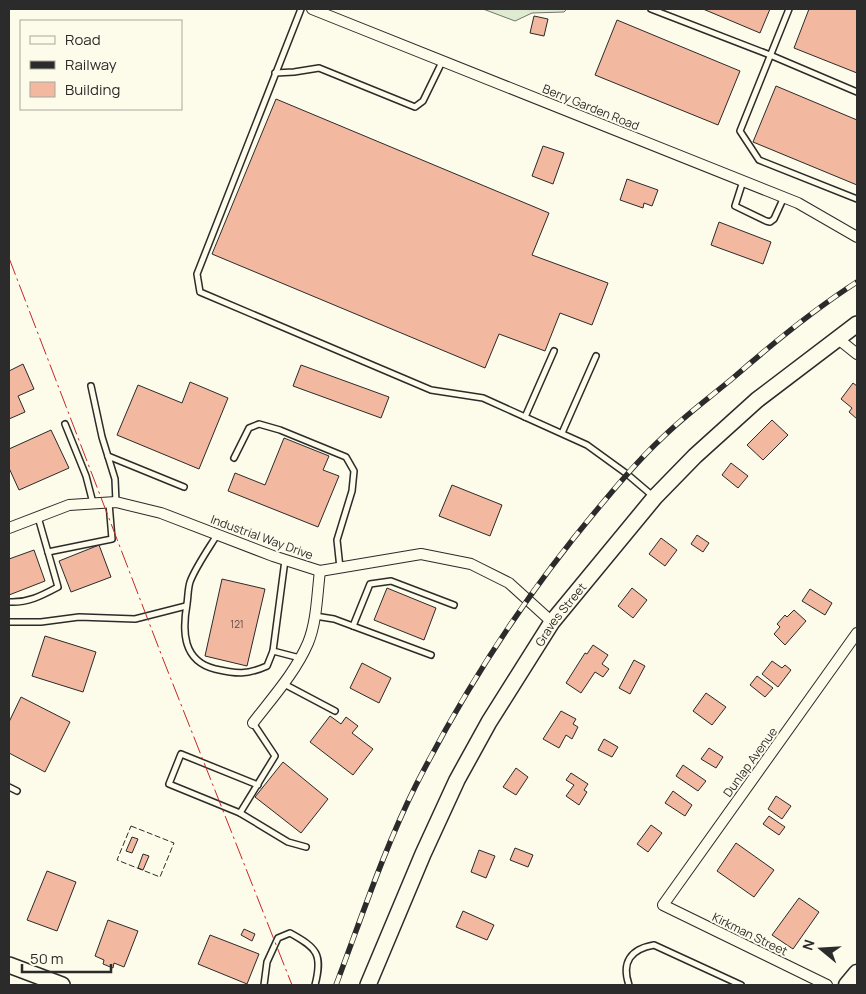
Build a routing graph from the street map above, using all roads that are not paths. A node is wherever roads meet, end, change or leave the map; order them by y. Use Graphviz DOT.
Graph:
graph roads {
  1 [pos="301,9"];
  2 [pos="312,9"];
  3 [pos="651,9"];
  4 [pos="789,9"];
  5 [pos="770,55"];
  6 [pos="442,61"];
  7 [pos="276,73"];
  8 [pos="857,92"];
  9 [pos="743,181"];
  10 [pos="784,198"];
  11 [pos="857,199"];
  12 [pos="857,237"];
  13 [pos="857,324"];
  14 [pos="837,338"];
  15 [pos="554,350"];
  16 [pos="857,354"];
  17 [pos="596,356"];
  18 [pos="91,386"];
  19 [pos="525,417"];
  20 [pos="65,424"];
  21 [pos="562,434"];
  22 [pos="108,456"];
  23 [pos="234,458"];
  24 [pos="184,487"];
  25 [pos="655,497"];
  26 [pos="113,502"];
  27 [pos="93,503"];
  28 [pos="38,517"];
  29 [pos="9,528"];
  30 [pos="217,534"];
  31 [pos="48,552"];
  32 [pos="286,560"];
  33 [pos="340,568"];
  34 [pos="320,571"];
  35 [pos="9,602"];
  36 [pos="454,605"];
  37 [pos="186,606"];
  38 [pos="314,616"];
  39 [pos="9,622"];
  40 [pos="552,622"];
  41 [pos="354,626"];
  42 [pos="857,633"];
  43 [pos="273,651"];
  44 [pos="431,655"];
  45 [pos="300,658"];
  46 [pos="283,684"];
  47 [pos="335,711"];
  48 [pos="252,723"];
  49 [pos="258,785"];
  50 [pos="9,787"];
  51 [pos="17,791"];
  52 [pos="240,813"];
  53 [pos="306,847"];
  54 [pos="663,905"];
  55 [pos="9,965"];
  56 [pos="857,973"];
  57 [pos="62,985"];
  58 [pos="264,985"];
  59 [pos="315,985"];
  60 [pos="368,985"];
  61 [pos="629,985"];
  62 [pos="741,985"];
  63 [pos="827,985"];
  64 [pos="847,985"];
  1 -- 7 [label="lane"];
  2 -- 6 [label="street, Berry Garden Road"];
  3 -- 5 [label="lane"];
  4 -- 5 [label="lane"];
  5 -- 8 [label="lane"];
  5 -- 11 [label="lane"];
  6 -- 7 [label="lane"];
  6 -- 9 [label="street, Berry Garden Road"];
  7 -- 19 [label="lane"];
  9 -- 10 [label="street, Berry Garden Road"];
  9 -- 10 [label="lane"];
  10 -- 12 [label="street, Berry Garden Road"];
  13 -- 14 [label="street, Graves Street"];
  14 -- 16 [label="street"];
  14 -- 25 [label="street, Graves Street"];
  15 -- 19 [label="lane"];
  17 -- 21 [label="lane"];
  18 -- 22 [label="lane"];
  19 -- 21 [label="lane"];
  20 -- 27 [label="lane"];
  21 -- 25 [label="lane"];
  22 -- 24 [label="lane"];
  22 -- 26 [label="lane"];
  23 -- 33 [label="lane"];
  25 -- 40 [label="street, Graves Street"];
  26 -- 27 [label="street, Industrial Way Drive"];
  26 -- 30 [label="street, Industrial Way Drive"];
  26 -- 31 [label="lane"];
  27 -- 28 [label="street, Industrial Way Drive"];
  28 -- 29 [label="street, Industrial Way Drive"];
  28 -- 31 [label="lane"];
  30 -- 32 [label="street, Industrial Way Drive"];
  30 -- 37 [label="lane"];
  31 -- 35 [label="lane"];
  32 -- 34 [label="street, Industrial Way Drive"];
  32 -- 43 [label="lane"];
  33 -- 34 [label="street, Industrial Way Drive"];
  33 -- 40 [label="street, Industrial Way Drive"];
  34 -- 38 [label="street"];
  36 -- 41 [label="lane"];
  37 -- 39 [label="lane"];
  37 -- 43 [label="lane"];
  38 -- 41 [label="lane"];
  38 -- 45 [label="street"];
  40 -- 60 [label="street, Graves Street"];
  41 -- 44 [label="lane"];
  42 -- 54 [label="street, Dunlap Avenue"];
  43 -- 45 [label="lane"];
  45 -- 46 [label="street"];
  46 -- 47 [label="lane"];
  46 -- 48 [label="street"];
  48 -- 49 [label="lane"];
  49 -- 52 [label="lane"];
  49 -- 52 [label="lane"];
  50 -- 51 [label="lane"];
  52 -- 53 [label="lane"];
  54 -- 63 [label="street, Kirkman Street"];
  55 -- 57 [label="street"];
  56 -- 64 [label="main road"];
  58 -- 59 [label="lane"];
  61 -- 62 [label="lane"];
}
